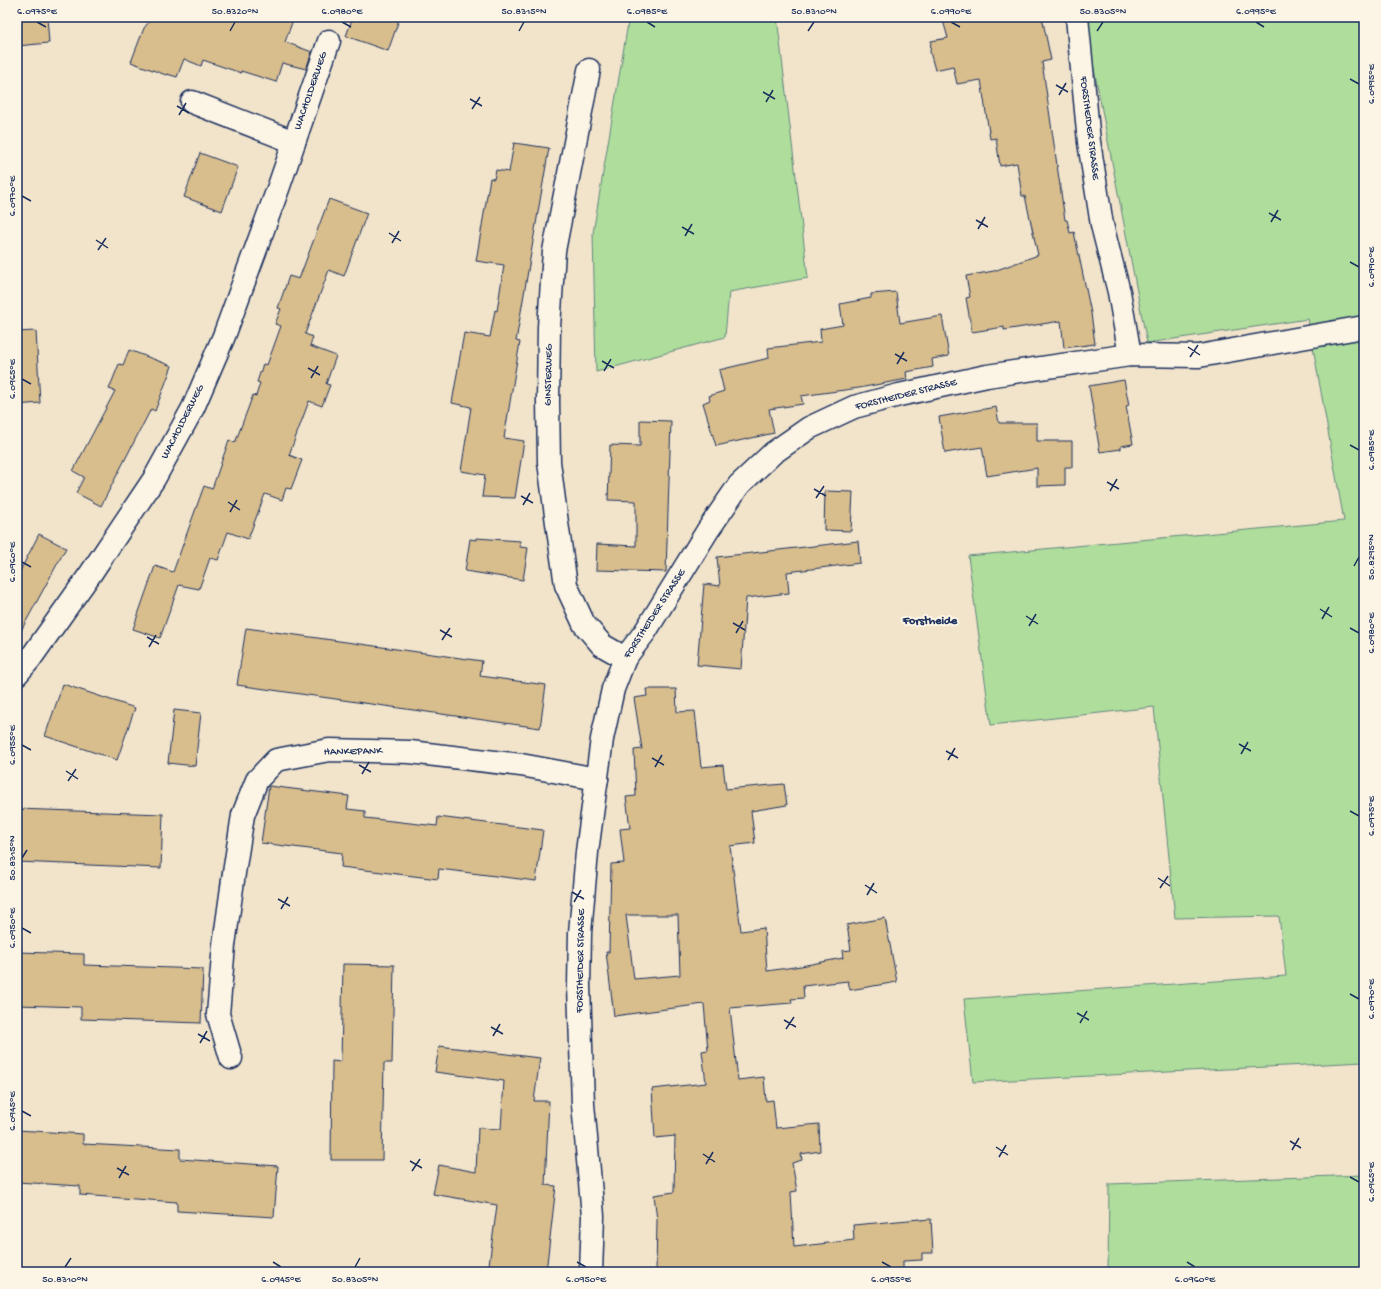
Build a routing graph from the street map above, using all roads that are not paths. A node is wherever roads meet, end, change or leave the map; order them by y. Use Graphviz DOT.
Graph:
graph roads {
  1 [pos="1076,17"];
  2 [pos="329,40"];
  3 [pos="590,70"];
  4 [pos="192,102"];
  5 [pos="294,142"];
  6 [pos="1364,327"];
  7 [pos="1130,355"];
  8 [pos="625,658"];
  9 [pos="17,674"];
  10 [pos="597,780"];
  11 [pos="231,1058"];
  12 [pos="591,1272"];
  1 -- 7 [label="street, FORSTHEIDER STRASSE"];
  2 -- 5 [label="street, WACHOLDERWEG"];
  3 -- 8 [label="street, GINSTERWEG"];
  4 -- 5 [label="street, WACHOLDERWEG"];
  5 -- 9 [label="street, WACHOLDERWEG"];
  6 -- 7 [label="street, FORSTHEIDER STRASSE"];
  7 -- 8 [label="street, FORSTHEIDER STRASSE"];
  8 -- 10 [label="street, FORSTHEIDER STRASSE"];
  10 -- 11 [label="street, HANKEPANK"];
  10 -- 12 [label="street, FORSTHEIDER STRASSE"];
}
